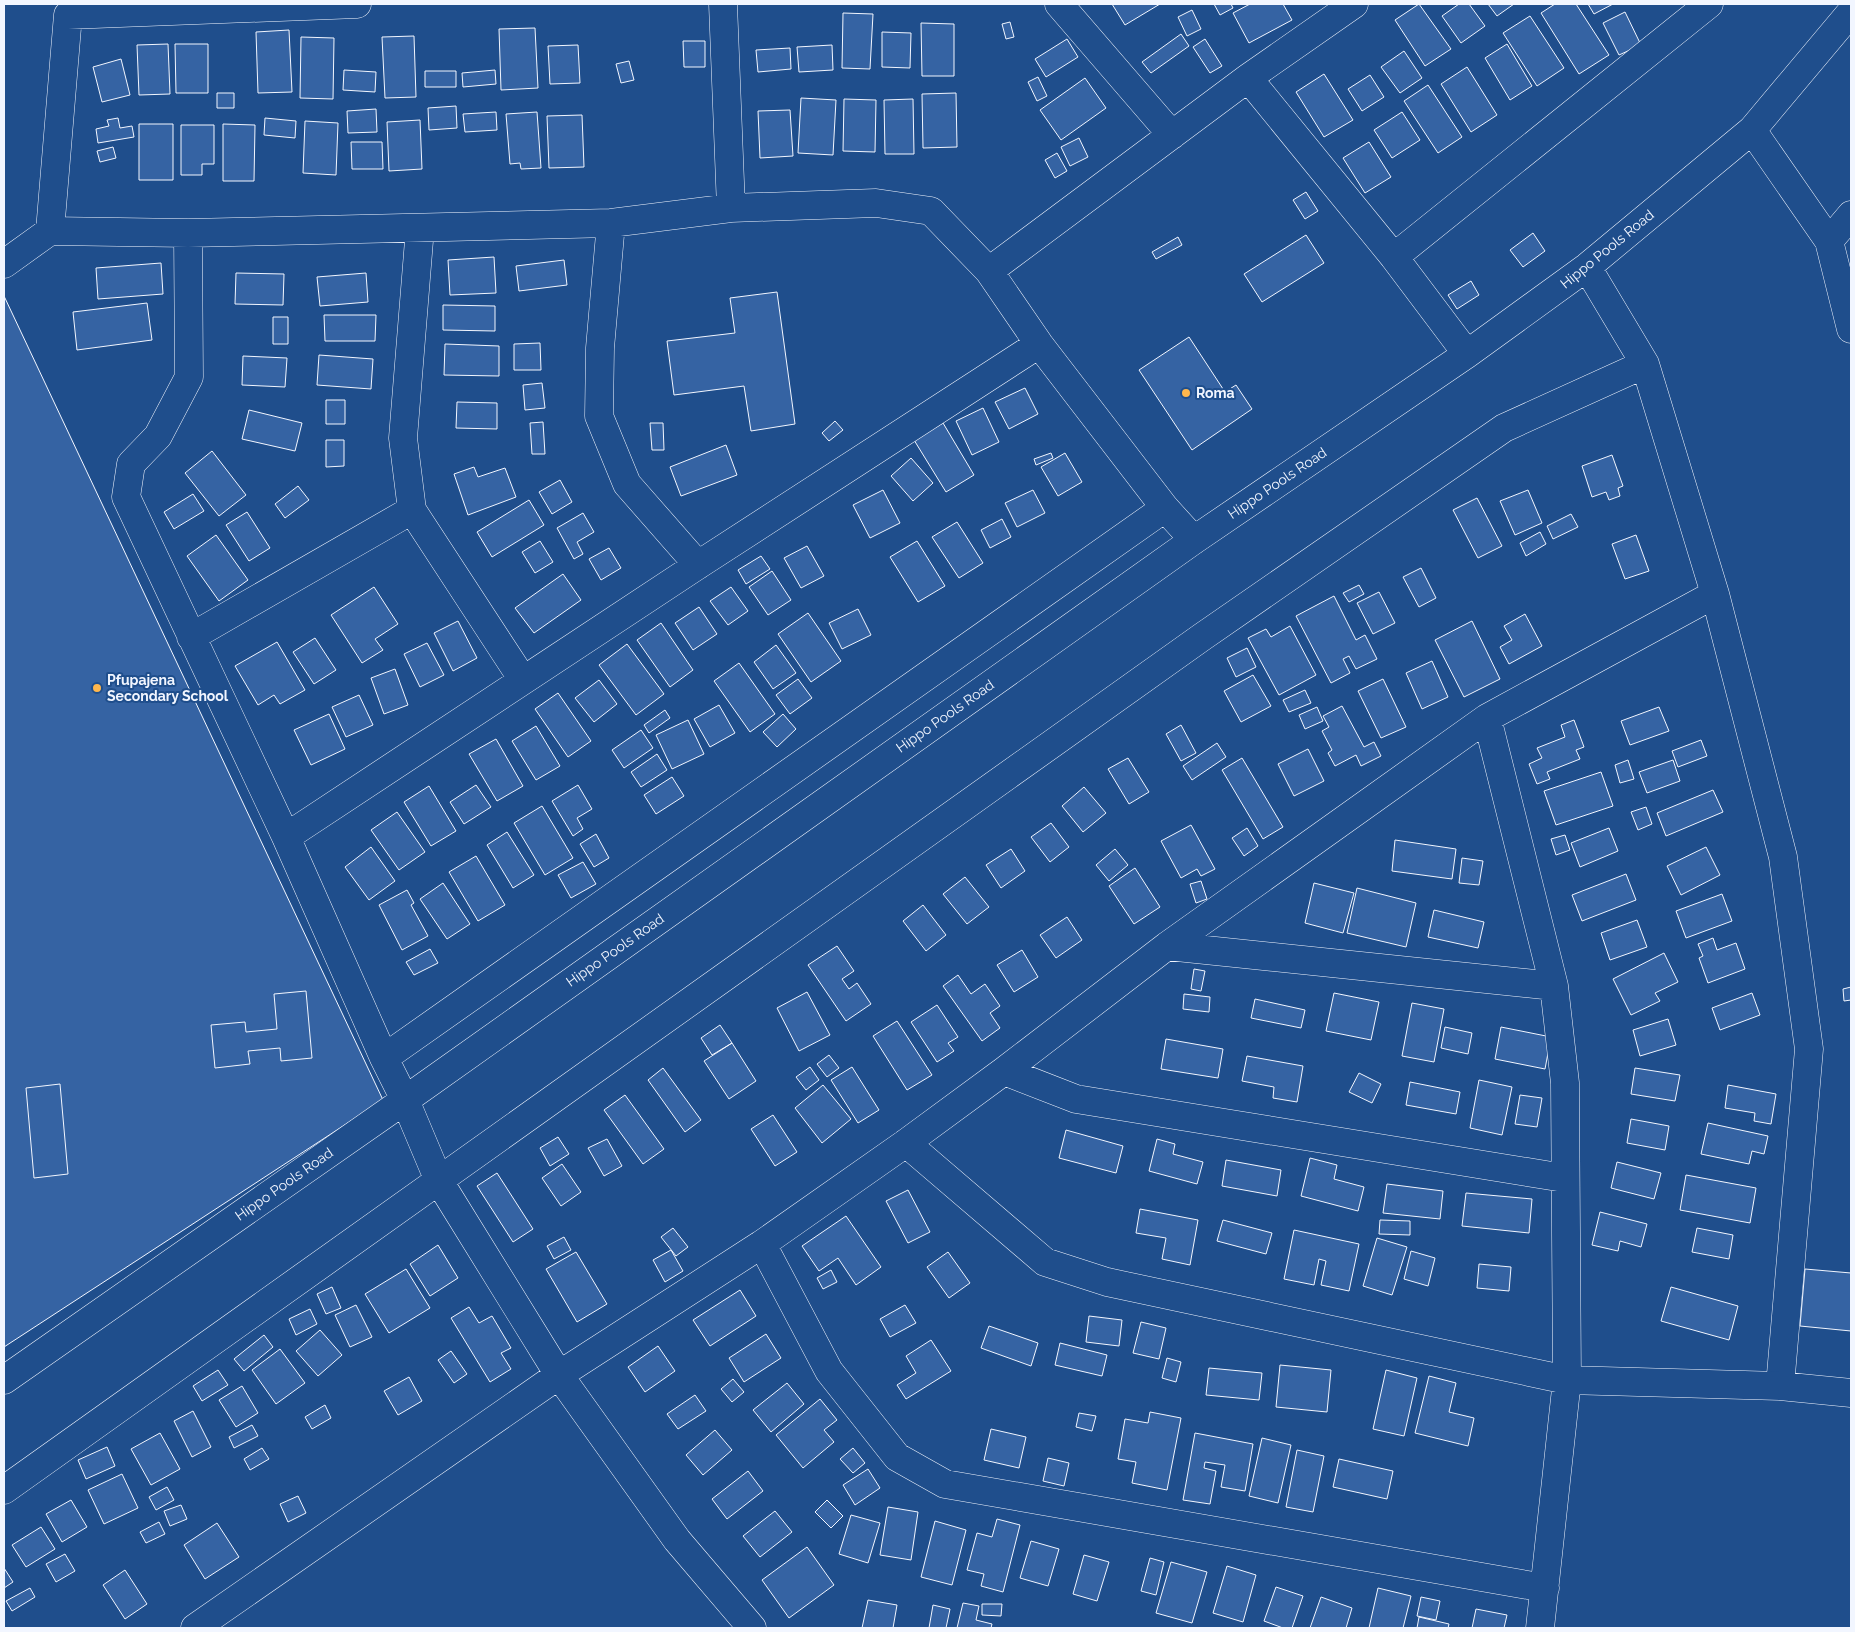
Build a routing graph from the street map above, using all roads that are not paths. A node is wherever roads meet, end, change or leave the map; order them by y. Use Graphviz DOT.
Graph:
graph roads {
  1 [pos="357,4"];
  2 [pos="723,4"];
  3 [pos="1059,4"];
  4 [pos="1710,4"];
  5 [pos="1339,8"];
  6 [pos="1851,12"];
  7 [pos="1248,78"];
  8 [pos="1752,130"];
  9 [pos="1172,134"];
  10 [pos="731,208"];
  11 [pos="1851,215"];
  12 [pos="611,224"];
  13 [pos="420,228"];
  14 [pos="50,231"];
  15 [pos="188,233"];
  16 [pos="1829,241"];
  17 [pos="1394,257"];
  18 [pos="4,264"];
  19 [pos="1588,267"];
  20 [pos="989,270"];
  21 [pos="1851,329"];
  22 [pos="1039,344"];
  23 [pos="1467,354"];
  24 [pos="1646,364"];
  25 [pos="1165,508"];
  26 [pos="412,510"];
  27 [pos="1194,540"];
  28 [pos="698,565"];
  29 [pos="1715,594"];
  30 [pos="190,637"];
  31 [pos="523,680"];
  32 [pos="1487,718"];
  33 [pos="286,837"];
  34 [pos="1167,946"];
  35 [pos="1554,986"];
  36 [pos="384,1058"];
  37 [pos="1004,1071"];
  38 [pos="405,1100"];
  39 [pos="906,1143"];
  40 [pos="1564,1178"];
  41 [pos="438,1181"];
  42 [pos="762,1244"];
  43 [pos="559,1375"];
  44 [pos="4,1380"];
  45 [pos="1567,1380"];
  46 [pos="1780,1386"];
  47 [pos="1851,1394"];
  48 [pos="4,1490"];
  49 [pos="1545,1588"];
  50 [pos="194,1628"];
  51 [pos="752,1628"];
  52 [pos="1540,1628"];
  1 -- 14 [label="street"];
  2 -- 10 [label="street"];
  3 -- 9 [label="street"];
  4 -- 17 [label="street"];
  5 -- 7 [label="street"];
  6 -- 8 [label="street, Hippo Pools Road"];
  7 -- 9 [label="street"];
  7 -- 17 [label="street"];
  8 -- 16 [label="street"];
  8 -- 19 [label="street, Hippo Pools Road"];
  9 -- 20 [label="street"];
  10 -- 12 [label="street"];
  10 -- 20 [label="street"];
  11 -- 16 [label="street"];
  12 -- 13 [label="street"];
  12 -- 28 [label="street"];
  13 -- 15 [label="street"];
  13 -- 26 [label="street"];
  14 -- 15 [label="street"];
  14 -- 18 [label="street"];
  15 -- 30 [label="street"];
  16 -- 21 [label="street"];
  17 -- 23 [label="street"];
  19 -- 23 [label="street, Hippo Pools Road"];
  19 -- 24 [label="street"];
  20 -- 22 [label="street"];
  22 -- 25 [label="street"];
  22 -- 28 [label="street"];
  23 -- 27 [label="street, Hippo Pools Road"];
  24 -- 29 [label="street"];
  24 -- 41 [label="street"];
  25 -- 27 [label="street"];
  25 -- 36 [label="street"];
  26 -- 30 [label="street"];
  26 -- 31 [label="street"];
  27 -- 38 [label="street, Hippo Pools Road"];
  28 -- 31 [label="street"];
  29 -- 32 [label="street"];
  29 -- 46 [label="street"];
  30 -- 33 [label="street"];
  31 -- 33 [label="street"];
  32 -- 34 [label="street"];
  32 -- 35 [label="street"];
  33 -- 36 [label="street"];
  34 -- 35 [label="street"];
  34 -- 37 [label="street"];
  35 -- 40 [label="street"];
  36 -- 38 [label="street"];
  37 -- 39 [label="street"];
  37 -- 40 [label="street"];
  38 -- 41 [label="street"];
  38 -- 44 [label="street, Hippo Pools Road"];
  39 -- 42 [label="street"];
  39 -- 45 [label="street"];
  40 -- 45 [label="street"];
  41 -- 43 [label="street"];
  41 -- 48 [label="street"];
  42 -- 43 [label="street"];
  42 -- 49 [label="street"];
  43 -- 50 [label="street"];
  43 -- 51 [label="street"];
  45 -- 46 [label="street"];
  45 -- 49 [label="street"];
  46 -- 47 [label="street"];
  49 -- 52 [label="street"];
}
